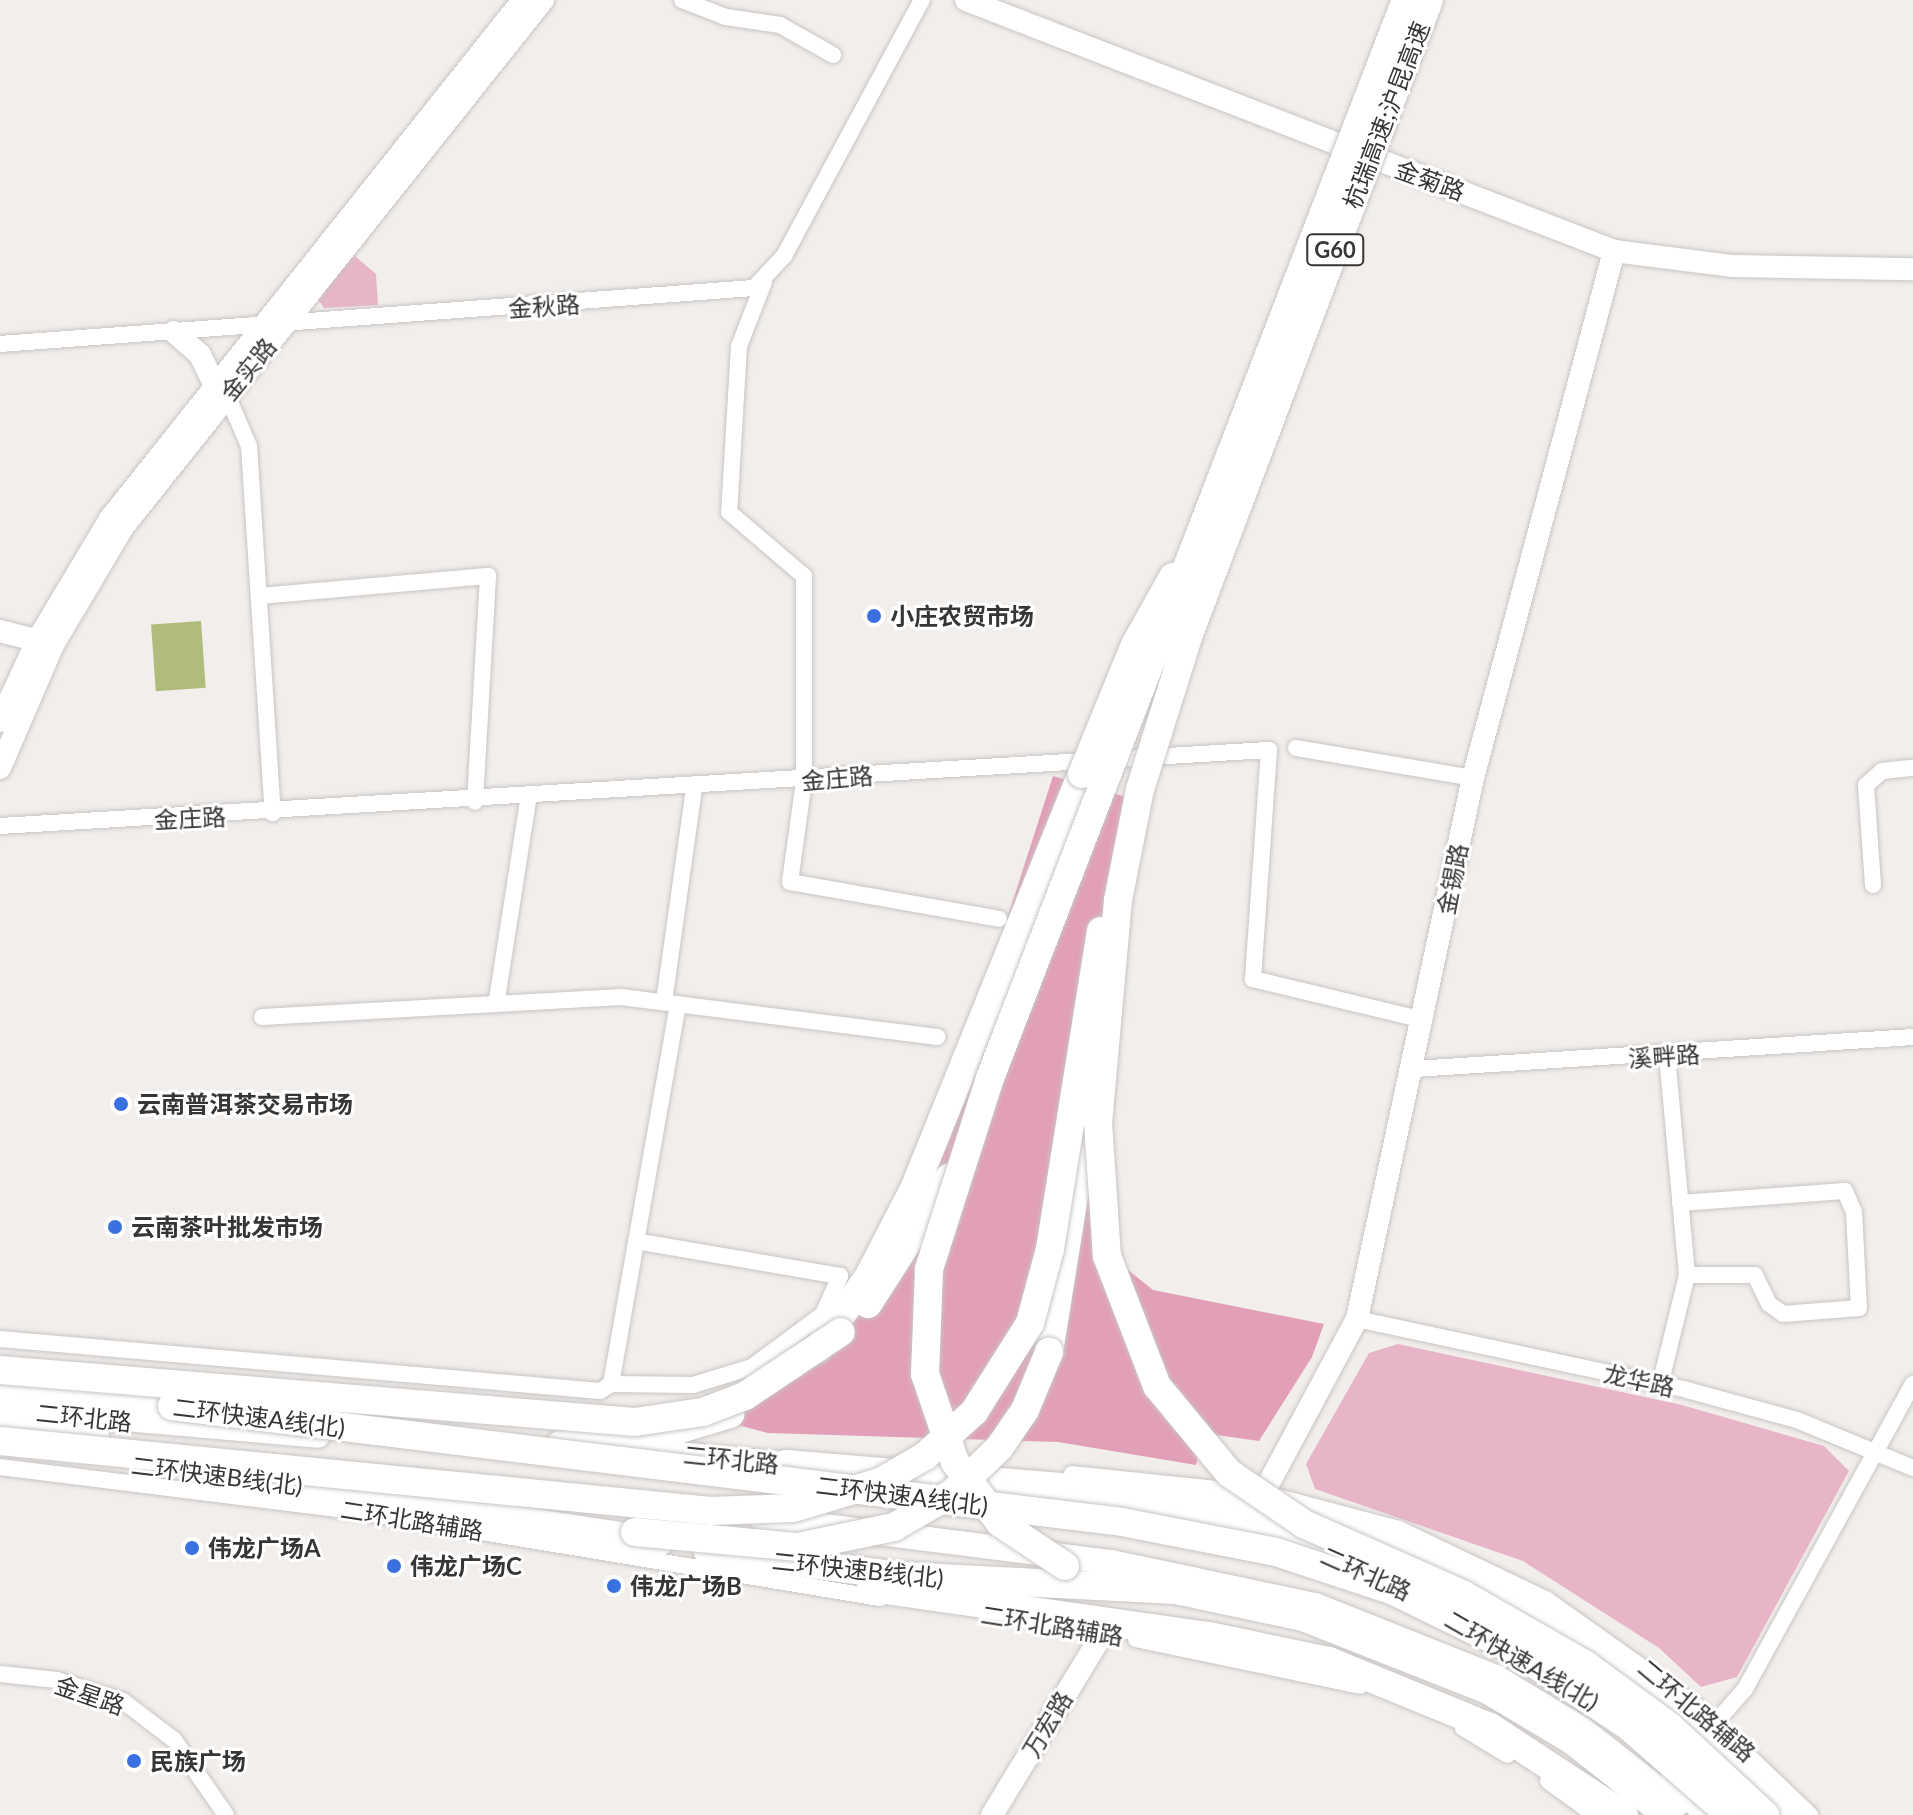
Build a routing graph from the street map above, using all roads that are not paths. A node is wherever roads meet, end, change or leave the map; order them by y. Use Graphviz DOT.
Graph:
graph roads {
  1 [pos="523,0"];
  2 [pos="543,0"];
  3 [pos="682,0"];
  4 [pos="922,0"];
  5 [pos="966,0"];
  6 [pos="1406,0"];
  7 [pos="1429,0"];
  8 [pos="833,55"];
  9 [pos="1614,251"];
  10 [pos="1913,269"];
  11 [pos="764,282"];
  12 [pos="274,324"];
  13 [pos="174,332"];
  14 [pos="0,344"];
  15 [pos="220,390"];
  16 [pos="1230,496"];
  17 [pos="259,596"];
  18 [pos="0,631"];
  19 [pos="45,643"];
  20 [pos="1166,703"];
  21 [pos="0,721"];
  22 [pos="1296,748"];
  23 [pos="0,768"];
  24 [pos="1913,768"];
  25 [pos="1473,778"];
  26 [pos="804,781"];
  27 [pos="694,789"];
  28 [pos="528,800"];
  29 [pos="475,802"];
  30 [pos="273,813"];
  31 [pos="0,826"];
  32 [pos="1873,885"];
  33 [pos="1118,900"];
  34 [pos="999,919"];
  35 [pos="497,999"];
  36 [pos="671,1003"];
  37 [pos="262,1017"];
  38 [pos="1424,1020"];
  39 [pos="937,1037"];
  40 [pos="1913,1037"];
  41 [pos="1667,1056"];
  42 [pos="1414,1069"];
  43 [pos="977,1115"];
  44 [pos="1680,1203"];
  45 [pos="636,1241"];
  46 [pos="1687,1275"];
  47 [pos="1357,1319"];
  48 [pos="0,1339"];
  49 [pos="0,1368"];
  50 [pos="611,1384"];
  51 [pos="1913,1384"];
  52 [pos="0,1385"];
  53 [pos="1660,1385"];
  54 [pos="0,1393"];
  55 [pos="0,1408"];
  56 [pos="0,1425"];
  57 [pos="61,1432"];
  58 [pos="0,1439"];
  59 [pos="477,1444"];
  60 [pos="0,1448"];
  61 [pos="1872,1449"];
  62 [pos="786,1464"];
  63 [pos="0,1467"];
  64 [pos="1913,1468"];
  65 [pos="1263,1494"];
  66 [pos="635,1532"];
  67 [pos="1103,1633"];
  68 [pos="1355,1669"];
  69 [pos="0,1674"];
  70 [pos="1716,1722"];
  71 [pos="226,1815"];
  72 [pos="992,1815"];
  73 [pos="1595,1815"];
  74 [pos="1624,1815"];
  75 [pos="1667,1815"];
  76 [pos="1690,1815"];
  77 [pos="1707,1815"];
  78 [pos="1730,1815"];
  79 [pos="1765,1815"];
  80 [pos="1792,1815"];
  81 [pos="1810,1815"];
  1 -- 12 [label="street, 金实路"];
  2 -- 12 [label="street, 金实路"];
  3 -- 8 [label="street"];
  4 -- 11 [label="street"];
  5 -- 9 [label="street, 金菊路"];
  6 -- 16 [label="highway, 杭瑞高速;沪昆高速 / G60, bridge"];
  7 -- 16 [label="highway, 杭瑞高速;沪昆高速 / G60, bridge"];
  9 -- 10 [label="street, 金菊路"];
  9 -- 25 [label="street, 金锡路"];
  11 -- 12 [label="street, 金秋路"];
  11 -- 26 [label="street"];
  12 -- 13 [label="street, 金秋路"];
  12 -- 15 [label="street, 金实路"];
  13 -- 14 [label="street, 金秋路"];
  13 -- 15 [label="street"];
  15 -- 17 [label="street"];
  15 -- 19 [label="street, 金实路"];
  16 -- 20 [label="highway, bridge"];
  16 -- 43 [label="highway, bridge"];
  16 -- 59 [label="highway, bridge"];
  17 -- 29 [label="street"];
  17 -- 30 [label="street"];
  18 -- 19 [label="street"];
  19 -- 21 [label="street, 金实路"];
  19 -- 23 [label="street, 金实路"];
  20 -- 33 [label="highway, bridge"];
  20 -- 58 [label="highway, bridge"];
  22 -- 25 [label="street"];
  24 -- 32 [label="street"];
  25 -- 38 [label="street, 金锡路"];
  26 -- 27 [label="street, 金庄路"];
  26 -- 34 [label="street"];
  26 -- 38 [label="street, 金庄路"];
  27 -- 28 [label="street, 金庄路"];
  27 -- 36 [label="street"];
  28 -- 29 [label="street, 金庄路"];
  28 -- 35 [label="street"];
  29 -- 30 [label="street, 金庄路"];
  30 -- 31 [label="street, 金庄路"];
  33 -- 66 [label="highway, bridge"];
  33 -- 79 [label="highway, bridge"];
  35 -- 36 [label="street"];
  35 -- 37 [label="street"];
  36 -- 39 [label="street"];
  36 -- 45 [label="street"];
  38 -- 42 [label="street, 金锡路"];
  40 -- 41 [label="street, 溪畔路"];
  41 -- 42 [label="street, 溪畔路"];
  41 -- 44 [label="street"];
  42 -- 47 [label="street, 金锡路"];
  43 -- 49 [label="highway, bridge"];
  43 -- 68 [label="highway, bridge"];
  44 -- 46 [label="street"];
  44 -- 46 [label="street"];
  45 -- 50 [label="street"];
  45 -- 50 [label="street"];
  46 -- 53 [label="street"];
  47 -- 53 [label="street, 龙华路"];
  47 -- 65 [label="street, 金锡路"];
  48 -- 50 [label="street"];
  49 -- 59 [label="street"];
  51 -- 61 [label="street"];
  52 -- 78 [label="highway, 二环快速A线(北), bridge"];
  53 -- 61 [label="street, 龙华路"];
  54 -- 57 [label="main road"];
  55 -- 57 [label="main road, 二环北路"];
  56 -- 57 [label="main road, 二环北路"];
  57 -- 58 [label="highway"];
  57 -- 59 [label="main road, 二环北路"];
  57 -- 66 [label="highway, bridge"];
  57 -- 76 [label="main road, 二环北路"];
  59 -- 62 [label="main road, 二环北路"];
  60 -- 75 [label="highway, 二环快速B线(北)"];
  61 -- 64 [label="street, 龙华路"];
  61 -- 70 [label="street"];
  62 -- 65 [label="street, 二环北路辅路"];
  62 -- 77 [label="main road, 二环北路"];
  62 -- 80 [label="highway"];
  63 -- 67 [label="street, 二环北路辅路"];
  65 -- 70 [label="street, 二环北路辅路"];
  66 -- 68 [label="highway, bridge"];
  67 -- 72 [label="street, 万宏路"];
  67 -- 73 [label="street, 二环北路辅路"];
  68 -- 74 [label="highway"];
  69 -- 71 [label="street, 金星路"];
  70 -- 81 [label="street, 二环北路辅路"];
}
